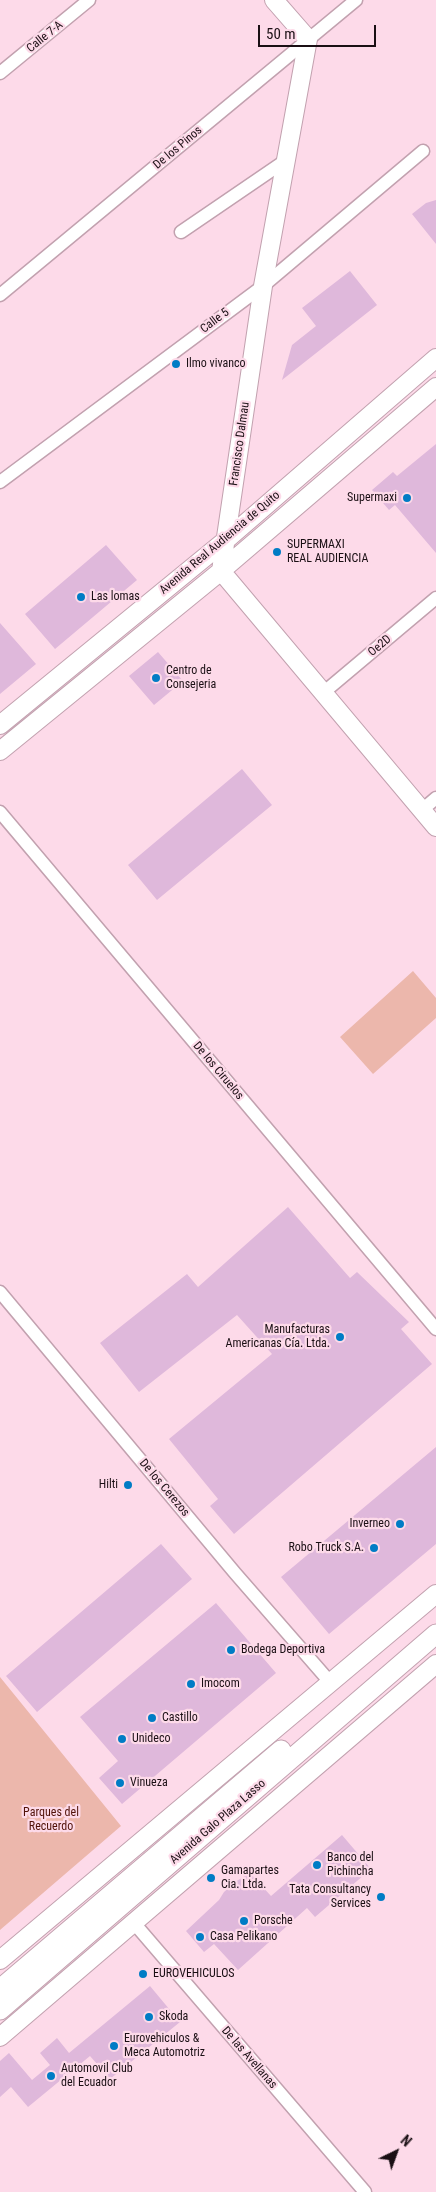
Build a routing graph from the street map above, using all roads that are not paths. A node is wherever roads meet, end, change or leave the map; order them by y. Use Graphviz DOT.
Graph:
graph roads {
  1 [pos="89,0"];
  2 [pos="274,0"];
  3 [pos="356,0"];
  4 [pos="308,39"];
  5 [pos="0,73"];
  6 [pos="423,152"];
  7 [pos="285,161"];
  8 [pos="181,232"];
  9 [pos="263,286"];
  10 [pos="0,296"];
  11 [pos="436,358"];
  12 [pos="436,387"];
  13 [pos="0,482"];
  14 [pos="226,540"];
  15 [pos="221,571"];
  16 [pos="436,598"];
  17 [pos="324,693"];
  18 [pos="0,725"];
  19 [pos="0,751"];
  20 [pos="436,798"];
  21 [pos="422,810"];
  22 [pos="0,812"];
  23 [pos="436,827"];
  24 [pos="0,1292"];
  25 [pos="436,1328"];
  26 [pos="436,1594"];
  27 [pos="436,1618"];
  28 [pos="436,1634"];
  29 [pos="436,1664"];
  30 [pos="330,1682"];
  31 [pos="134,1924"];
  32 [pos="0,1960"];
  33 [pos="0,1989"];
  34 [pos="0,2010"];
  35 [pos="0,2037"];
  36 [pos="365,2192"];
  1 -- 5 [label="street, Calle 7-A"];
  2 -- 4 [label="main road"];
  3 -- 4 [label="street, De los Pinos"];
  4 -- 7 [label="main road, Francisco Dalmau"];
  4 -- 10 [label="street, De los Pinos"];
  6 -- 9 [label="street, Calle 5"];
  7 -- 8 [label="street"];
  7 -- 9 [label="main road, Francisco Dalmau"];
  9 -- 13 [label="street, Calle 5"];
  9 -- 14 [label="main road, Francisco Dalmau"];
  11 -- 14 [label="main road, Avenida Real Audiencia de Quito"];
  12 -- 15 [label="main road, Avenida Real Audiencia de Quito"];
  14 -- 15 [label="main road, Francisco Dalmau"];
  14 -- 18 [label="main road, Avenida Real Audiencia de Quito"];
  15 -- 17 [label="main road"];
  15 -- 19 [label="main road, Avenida Real Audiencia de Quito"];
  16 -- 17 [label="street, Oe2D"];
  17 -- 21 [label="main road"];
  20 -- 21 [label="street"];
  21 -- 23 [label="main road"];
  22 -- 25 [label="street, De los Ciruelos"];
  24 -- 30 [label="street, De los Cerezos"];
  26 -- 30 [label="main road"];
  27 -- 33 [label="main road, Avenida Galo Plaza Lasso"];
  28 -- 34 [label="main road, Avenida Galo Plaza Lasso"];
  29 -- 31 [label="main road, Avenida Galo Plaza Lasso"];
  30 -- 32 [label="main road"];
  31 -- 35 [label="main road, Avenida Galo Plaza Lasso"];
  31 -- 36 [label="street, De las Avellanas"];
}
